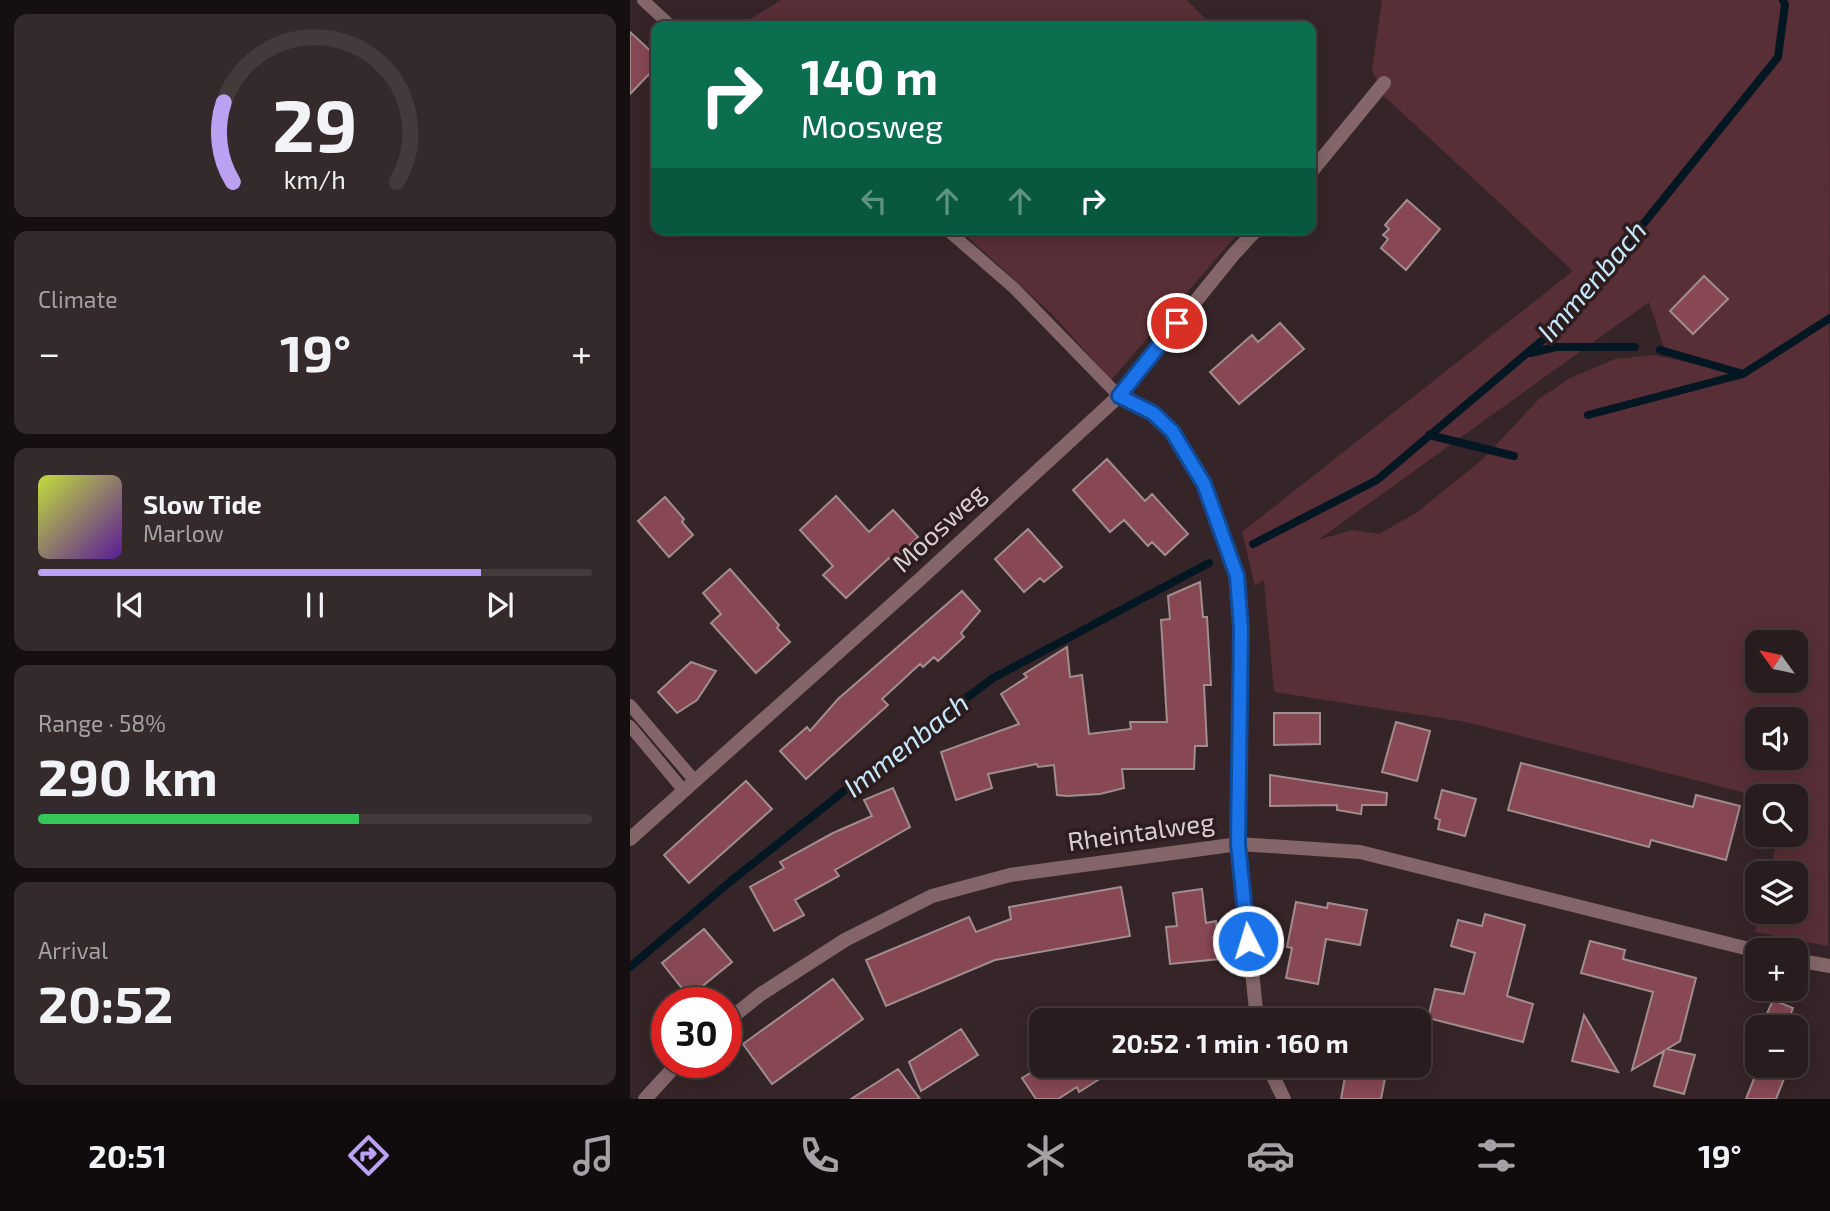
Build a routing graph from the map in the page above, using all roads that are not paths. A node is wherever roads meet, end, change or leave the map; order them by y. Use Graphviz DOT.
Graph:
graph roads {
  1 [pos="643,0"];
  2 [pos="666,21"];
  3 [pos="1384,83"];
  4 [pos="1316,166"];
  5 [pos="953,235"];
  6 [pos="1251,235"];
  7 [pos="1119,396"];
  8 [pos="630,705"];
  9 [pos="630,726"];
  10 [pos="690,786"];
  11 [pos="630,839"];
  12 [pos="1238,844"];
  13 [pos="1745,948"];
  14 [pos="1808,962"];
  15 [pos="1830,966"];
  16 [pos="1255,1008"];
  17 [pos="742,1009"];
  18 [pos="664,1078"];
  19 [pos="1274,1078"];
  20 [pos="645,1099"];
  21 [pos="1284,1099"];
  1 -- 2 [label="lane"];
  3 -- 4 [label="street"];
  5 -- 7 [label="lane"];
  6 -- 7 [label="street, Moosweg"];
  7 -- 10 [label="street, Moosweg"];
  7 -- 12 [label="street"];
  8 -- 10 [label="lane"];
  9 -- 10 [label="lane"];
  10 -- 11 [label="street, Moosweg"];
  12 -- 13 [label="street, Rheintalweg"];
  12 -- 16 [label="street"];
  12 -- 17 [label="street, Rheintalweg"];
  14 -- 15 [label="street"];
  18 -- 20 [label="street"];
  19 -- 21 [label="street"];
}
